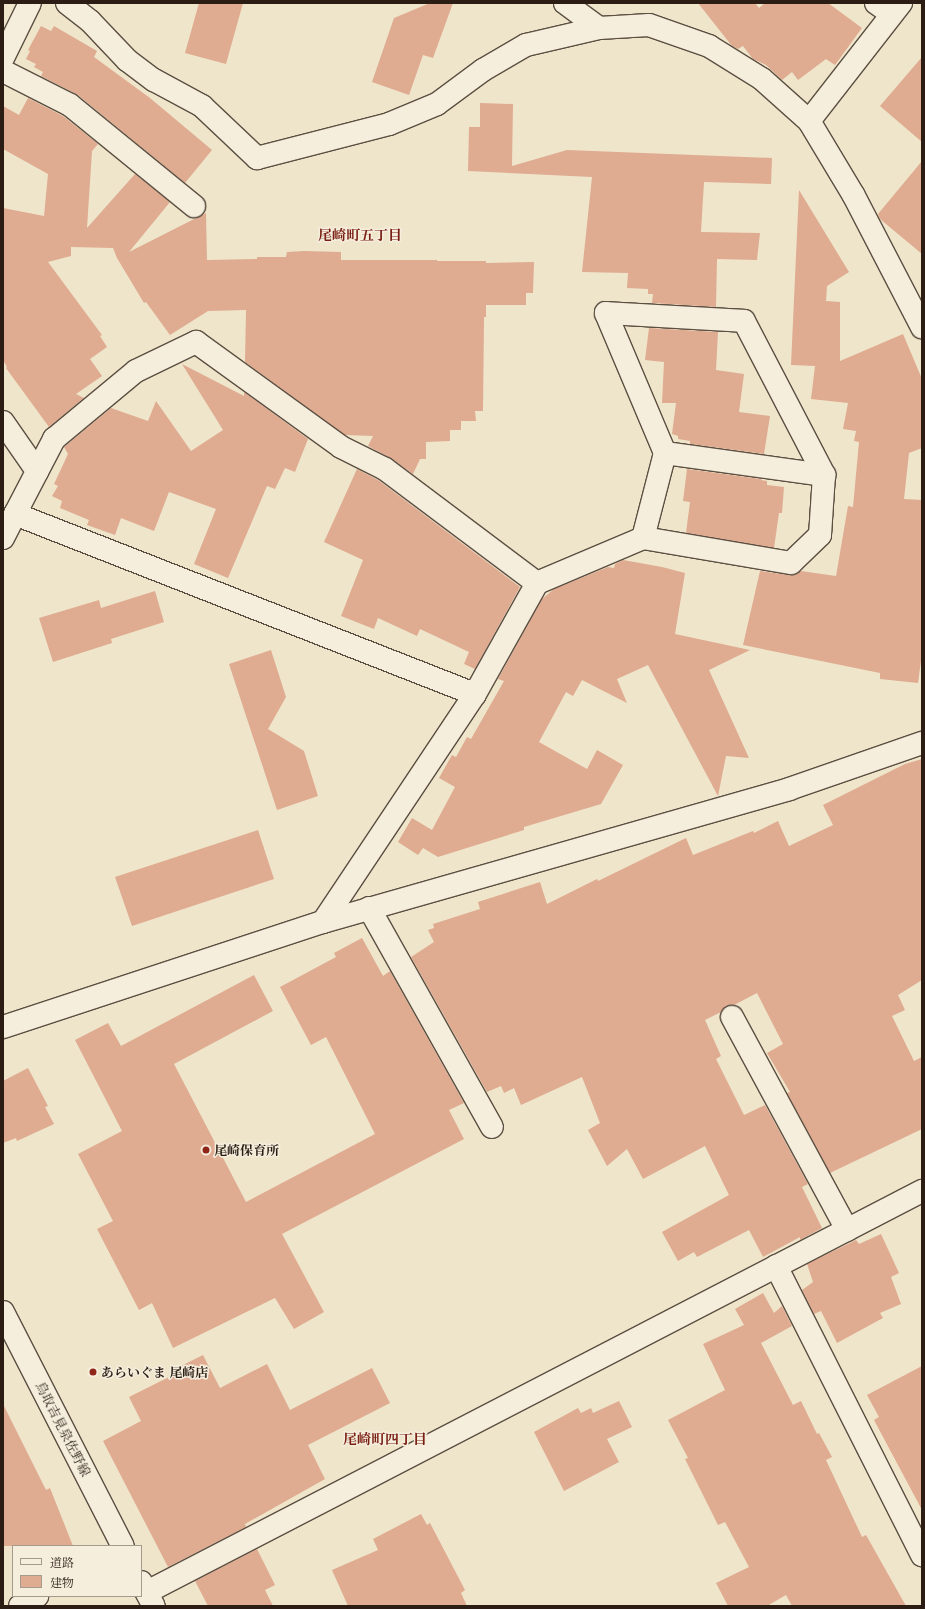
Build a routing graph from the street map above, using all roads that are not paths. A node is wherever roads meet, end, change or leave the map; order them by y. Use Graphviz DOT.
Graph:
graph roads {
  1 [pos="30,3"];
  2 [pos="67,3"];
  3 [pos="566,3"];
  4 [pos="890,7"];
  5 [pos="599,28"];
  6 [pos="3,58"];
  7 [pos="3,71"];
  8 [pos="809,121"];
  9 [pos="194,206"];
  10 [pos="922,327"];
  11 [pos="3,422"];
  12 [pos="665,453"];
  13 [pos="37,471"];
  14 [pos="824,475"];
  15 [pos="15,514"];
  16 [pos="3,538"];
  17 [pos="643,538"];
  18 [pos="537,583"];
  19 [pos="475,694"];
  20 [pos="922,743"];
  21 [pos="369,908"];
  22 [pos="323,922"];
  23 [pos="732,1018"];
  24 [pos="3,1027"];
  25 [pos="492,1127"];
  26 [pos="922,1190"];
  27 [pos="847,1230"];
  28 [pos="776,1266"];
  29 [pos="3,1312"];
  30 [pos="120,1545"];
  31 [pos="922,1555"];
  32 [pos="147,1593"];
  33 [pos="35,1597"];
  34 [pos="20,1606"];
  1 -- 6 [label="street"];
  2 -- 5 [label="street"];
  3 -- 5 [label="street"];
  4 -- 8 [label="street"];
  5 -- 8 [label="street"];
  7 -- 9 [label="street"];
  8 -- 10 [label="street"];
  11 -- 13 [label="street"];
  12 -- 14 [label="street"];
  12 -- 14 [label="street"];
  12 -- 17 [label="street"];
  13 -- 15 [label="street"];
  13 -- 18 [label="street"];
  14 -- 17 [label="street"];
  15 -- 16 [label="street"];
  15 -- 19 [label="street"];
  17 -- 18 [label="street"];
  18 -- 19 [label="street"];
  19 -- 22 [label="street"];
  20 -- 21 [label="street"];
  21 -- 22 [label="street"];
  21 -- 25 [label="street"];
  22 -- 24 [label="street"];
  23 -- 27 [label="street"];
  26 -- 27 [label="street"];
  27 -- 28 [label="street"];
  28 -- 31 [label="street"];
  28 -- 32 [label="street"];
  29 -- 30 [label="street, 鳥取吉見泉佐野線"];
  33 -- 34 [label="street"];
}
